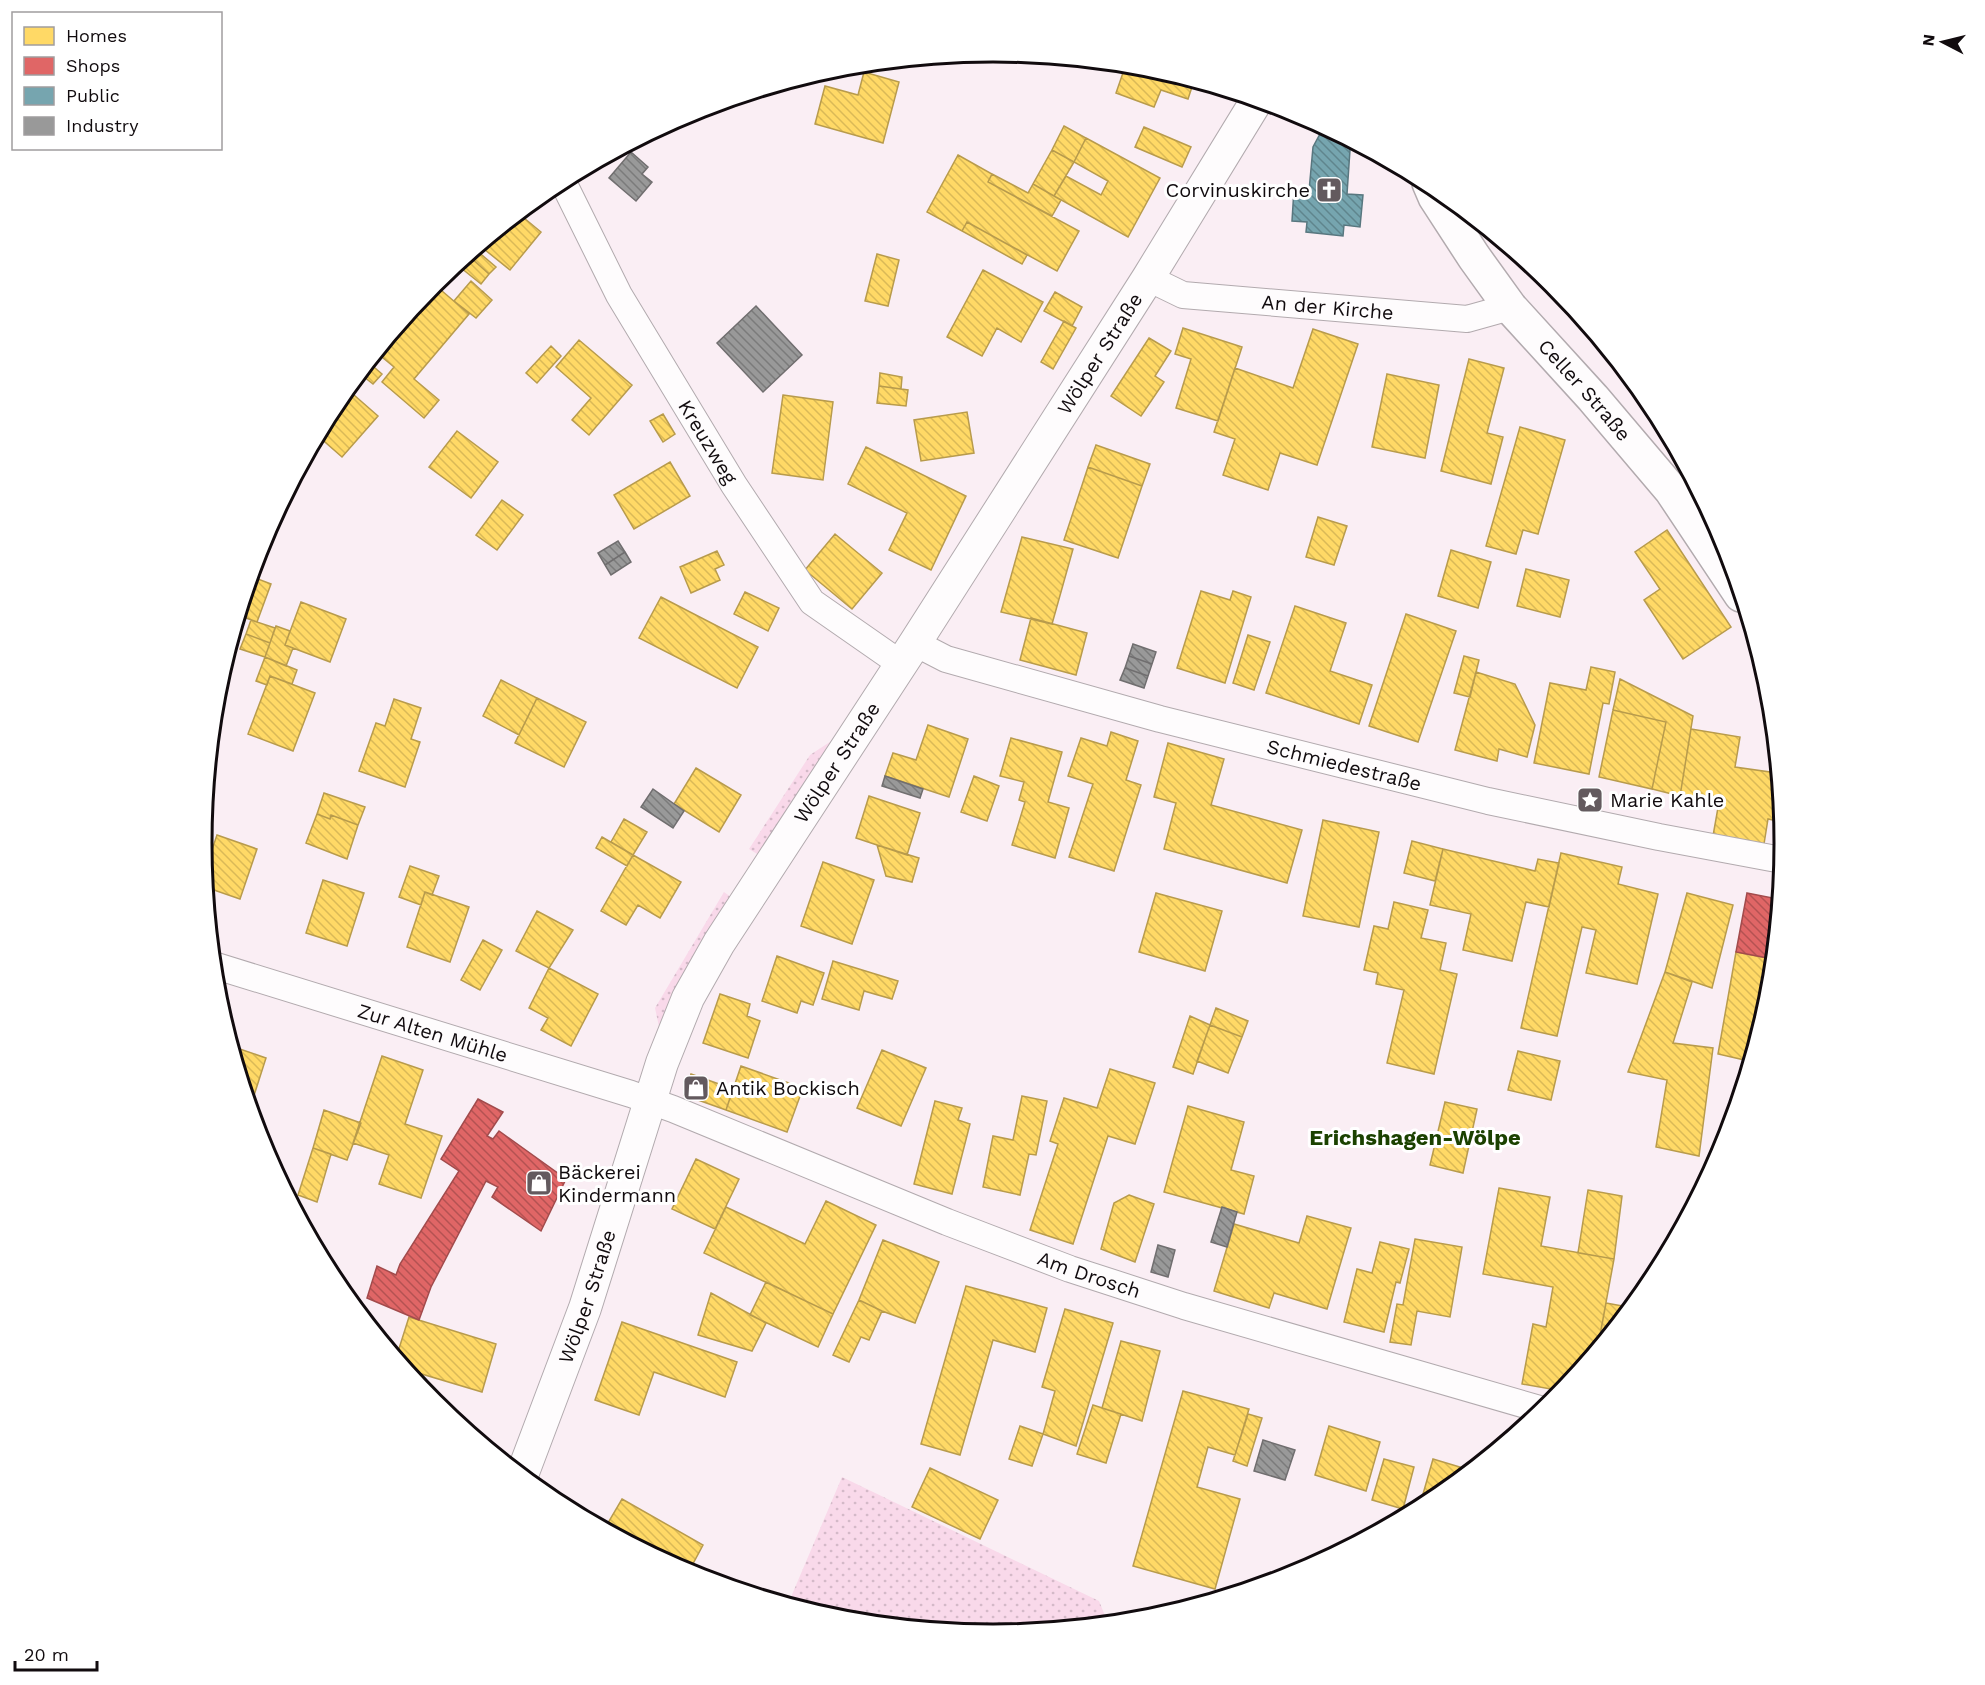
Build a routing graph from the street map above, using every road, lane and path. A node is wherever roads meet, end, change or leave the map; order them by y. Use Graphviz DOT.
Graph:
graph roads {
  1 [pos="1253,106"];
  2 [pos="566,188"];
  3 [pos="1438,202"];
  4 [pos="1148,278"];
  5 [pos="1510,307"];
  6 [pos="1723,569"];
  7 [pos="908,654"];
  8 [pos="1773,858"];
  9 [pos="222,968"];
  10 [pos="650,1101"];
  11 [pos="1532,1407"];
  12 [pos="525,1468"];
  1 -- 4 [label="street, Wölper Straße"];
  2 -- 7 [label="street, Kreuzweg"];
  3 -- 5 [label="main road, Celler Straße"];
  4 -- 5 [label="street, An der Kirche"];
  4 -- 7 [label="street, Wölper Straße"];
  5 -- 6 [label="main road, Celler Straße"];
  7 -- 8 [label="street, Schmiedestraße"];
  7 -- 10 [label="street, Wölper Straße"];
  9 -- 10 [label="street, Zur Alten Mühle"];
  10 -- 11 [label="street, Am Drosch"];
  10 -- 12 [label="street, Wölper Straße"];
}
